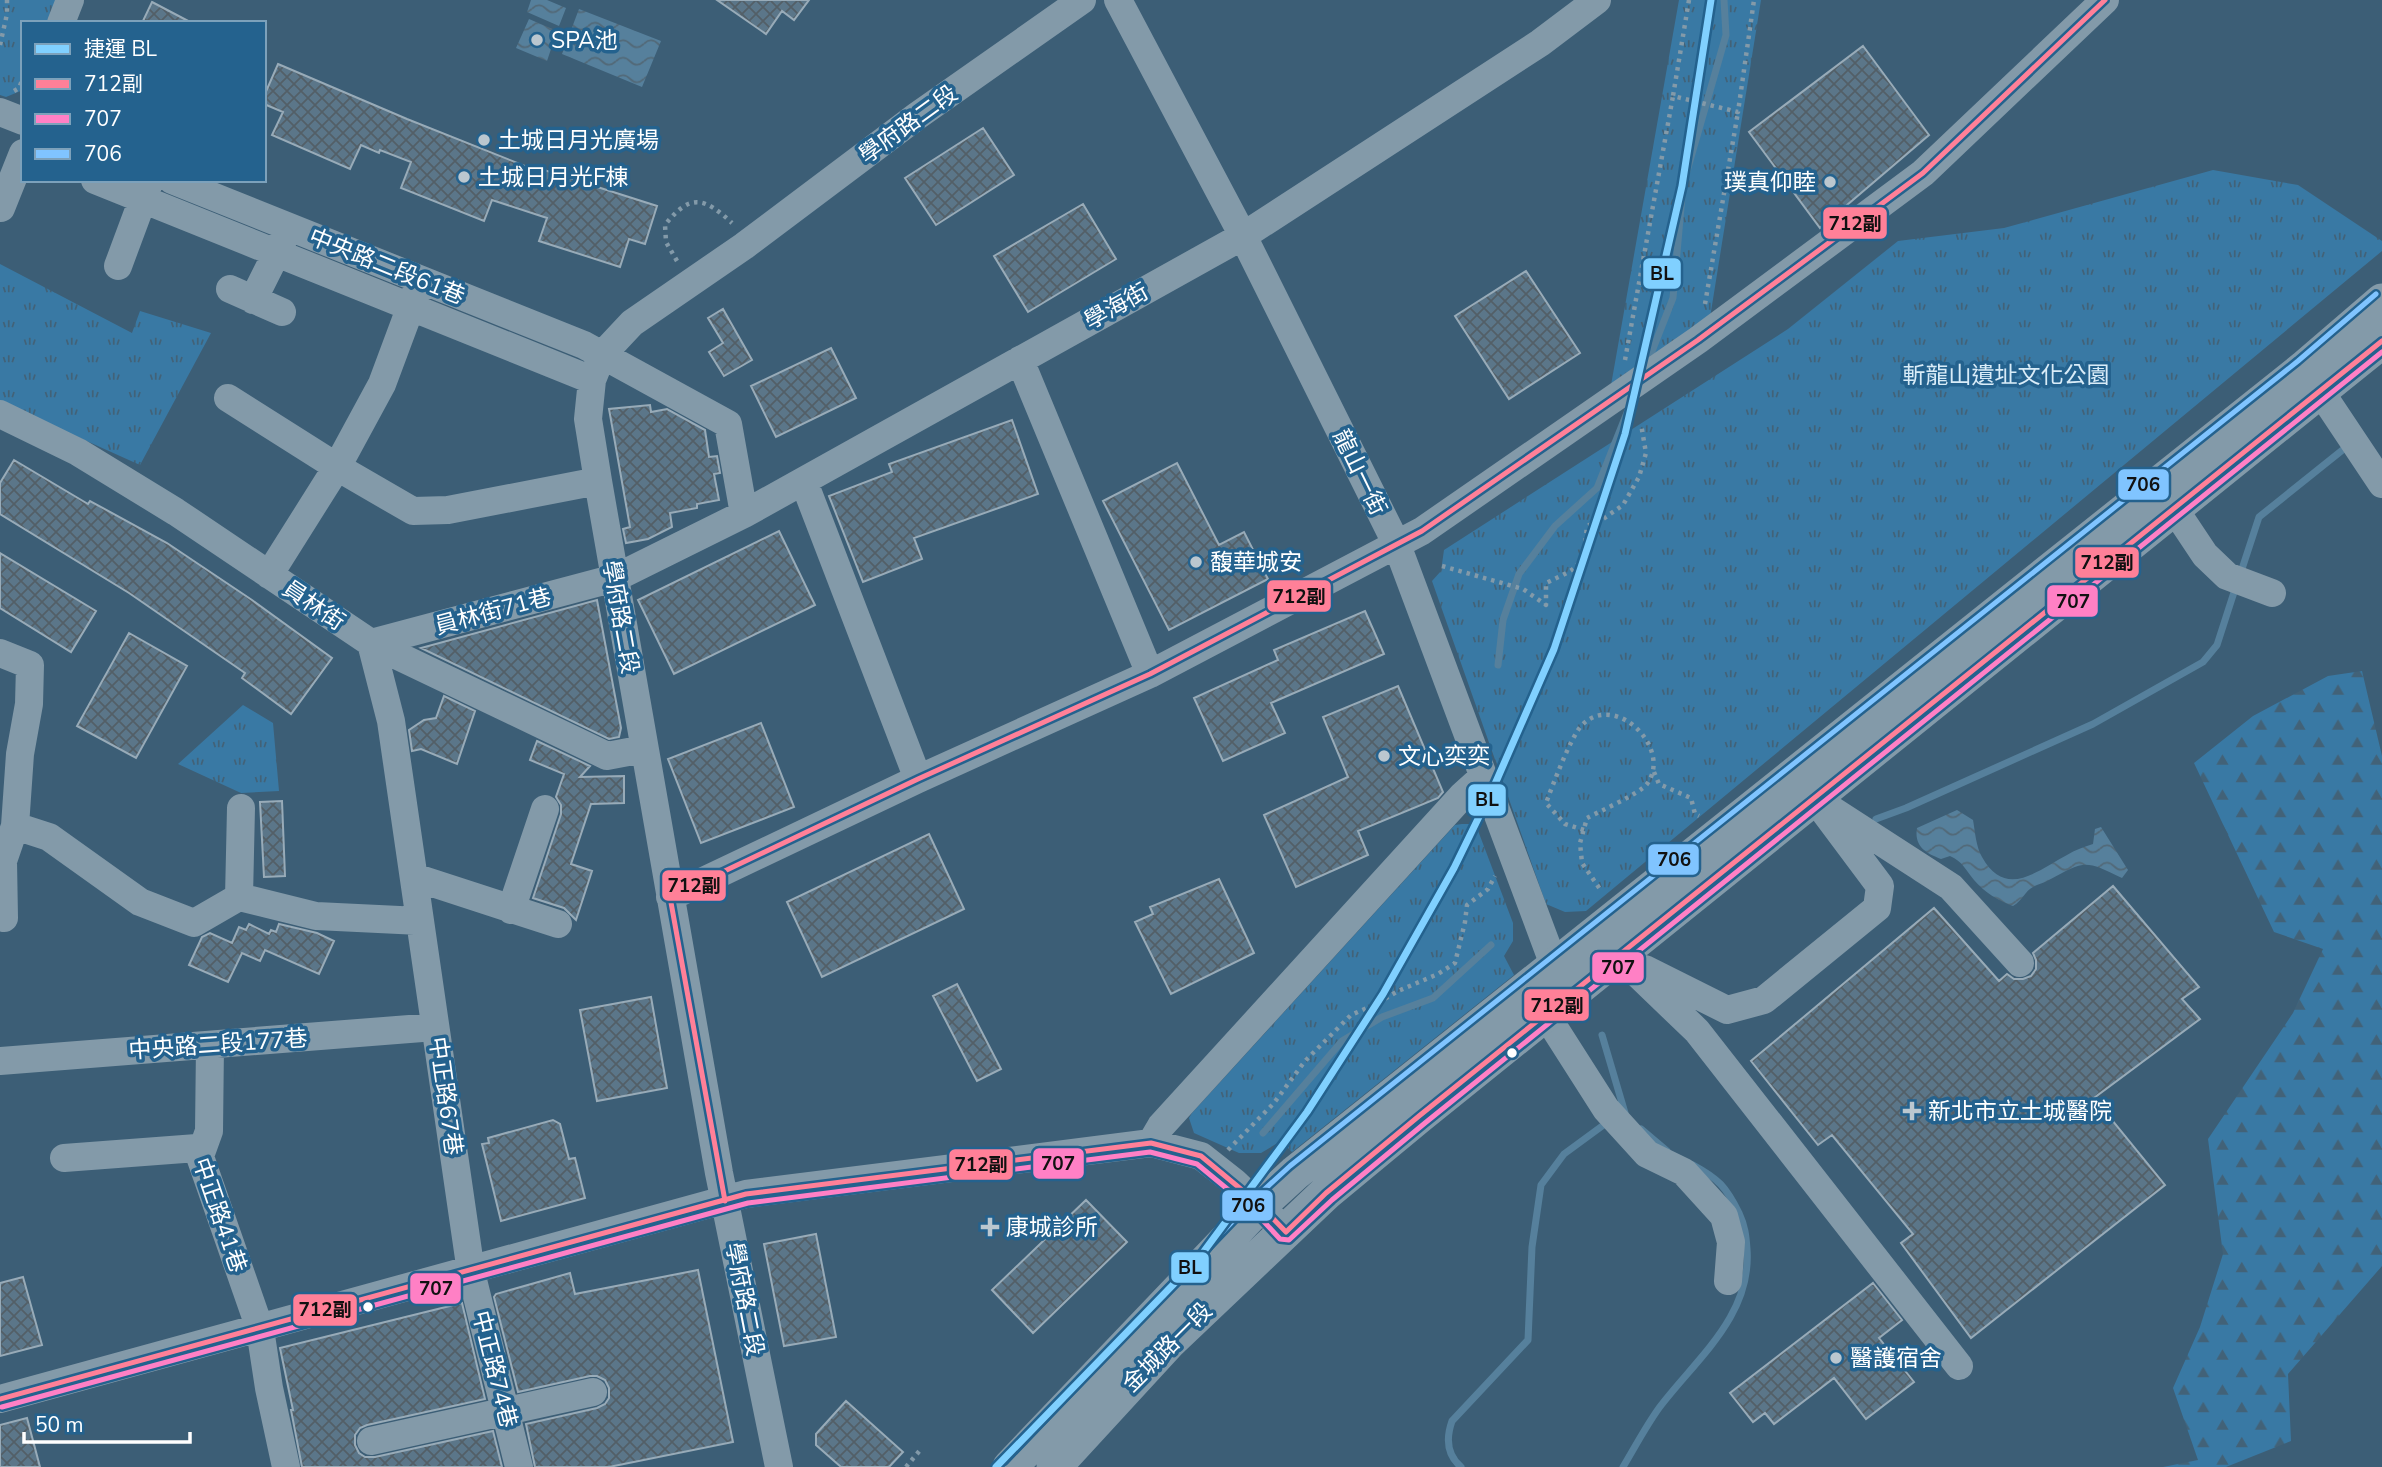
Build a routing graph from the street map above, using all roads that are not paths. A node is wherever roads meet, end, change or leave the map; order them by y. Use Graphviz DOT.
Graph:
graph roads {
  1 [pos="70,0"];
  2 [pos="1118,0"];
  3 [pos="1597,0"];
  4 [pos="2105,0"];
  5 [pos="1064,4"];
  6 [pos="62,21"];
  7 [pos="0,142"];
  8 [pos="21,151"];
  9 [pos="21,157"];
  10 [pos="105,182"];
  11 [pos="177,182"];
  12 [pos="147,190"];
  13 [pos="1,208"];
  14 [pos="289,227"];
  15 [pos="1243,236"];
  16 [pos="276,252"];
  17 [pos="118,267"];
  18 [pos="421,280"];
  19 [pos="2382,300"];
  20 [pos="411,307"];
  21 [pos="282,312"];
  22 [pos="2382,341"];
  23 [pos="1020,360"];
  24 [pos="597,368"];
  25 [pos="2313,380"];
  26 [pos="228,398"];
  27 [pos="3,421"];
  28 [pos="337,467"];
  29 [pos="597,481"];
  30 [pos="804,482"];
  31 [pos="2382,484"];
  32 [pos="2175,510"];
  33 [pos="744,514"];
  34 [pos="1397,545"];
  35 [pos="270,575"];
  36 [pos="615,578"];
  37 [pos="2272,593"];
  38 [pos="371,643"];
  39 [pos="0,653"];
  40 [pos="1150,674"];
  41 [pos="644,749"];
  42 [pos="1483,777"];
  43 [pos="918,779"];
  44 [pos="1815,799"];
  45 [pos="241,808"];
  46 [pos="545,809"];
  47 [pos="15,827"];
  48 [pos="1,861"];
  49 [pos="414,877"];
  50 [pos="239,897"];
  51 [pos="670,897"];
  52 [pos="511,910"];
  53 [pos="4,918"];
  54 [pos="420,921"];
  55 [pos="558,924"];
  56 [pos="1609,943"];
  57 [pos="2020,964"];
  58 [pos="1554,965"];
  59 [pos="1546,1015"];
  60 [pos="436,1027"];
  61 [pos="210,1045"];
  62 [pos="0,1061"];
  63 [pos="1151,1143"];
  64 [pos="200,1156"];
  65 [pos="64,1158"];
  66 [pos="725,1201"];
  67 [pos="1260,1205"];
  68 [pos="1286,1232"];
  69 [pos="471,1272"];
  70 [pos="1728,1281"];
  71 [pos="260,1329"];
  72 [pos="1959,1366"];
  73 [pos="593,1392"];
  74 [pos="0,1399"];
  75 [pos="506,1412"];
  76 [pos="371,1441"];
  77 [pos="286,1467"];
  78 [pos="519,1467"];
  79 [pos="779,1467"];
  80 [pos="1010,1467"];
  81 [pos="1054,1467"];
  1 -- 6 [label="street"];
  2 -- 15 [label="street, 龍山一街"];
  3 -- 15 [label="street, 學海街"];
  4 -- 34 [label="street"];
  5 -- 24 [label="street, 學府路二段"];
  7 -- 8 [label="street"];
  9 -- 13 [label="street"];
  10 -- 12 [label="street"];
  11 -- 14 [label="street, 中央路二段61巷"];
  12 -- 16 [label="street"];
  12 -- 17 [label="street"];
  14 -- 16 [label="street"];
  14 -- 18 [label="street, 中央路二段61巷"];
  15 -- 23 [label="street, 學海街"];
  15 -- 34 [label="street, 龍山一街"];
  16 -- 20 [label="street"];
  16 -- 21 [label="street"];
  18 -- 20 [label="street"];
  18 -- 24 [label="street, 中央路二段61巷"];
  19 -- 25 [label="main road"];
  20 -- 24 [label="street"];
  20 -- 28 [label="street"];
  22 -- 25 [label="main road"];
  23 -- 30 [label="street, 學海街"];
  23 -- 40 [label="street"];
  24 -- 29 [label="street, 學府路二段"];
  24 -- 33 [label="street"];
  25 -- 31 [label="street"];
  25 -- 32 [label="main road"];
  25 -- 56 [label="main road"];
  26 -- 28 [label="street"];
  27 -- 35 [label="street, 員林街"];
  28 -- 29 [label="street"];
  28 -- 35 [label="street"];
  29 -- 36 [label="street, 學府路二段"];
  30 -- 33 [label="street, 學海街"];
  30 -- 43 [label="street"];
  32 -- 37 [label="street"];
  32 -- 44 [label="main road"];
  33 -- 36 [label="street, 學海街"];
  34 -- 40 [label="street"];
  34 -- 42 [label="street, 龍山一街"];
  35 -- 38 [label="street, 員林街"];
  36 -- 38 [label="street, 員林街71巷"];
  36 -- 41 [label="street, 學府路二段"];
  38 -- 41 [label="street, 員林街"];
  38 -- 49 [label="street, 中正路67巷"];
  39 -- 47 [label="street"];
  40 -- 43 [label="street"];
  41 -- 51 [label="street, 學府路二段"];
  42 -- 58 [label="street, 龍山一街"];
  42 -- 63 [label="street"];
  43 -- 51 [label="street"];
  44 -- 56 [label="main road"];
  44 -- 56 [label="street"];
  44 -- 57 [label="street"];
  45 -- 50 [label="street"];
  46 -- 52 [label="street"];
  47 -- 48 [label="street"];
  47 -- 50 [label="street"];
  48 -- 53 [label="street"];
  49 -- 52 [label="street"];
  49 -- 54 [label="street, 中正路67巷"];
  50 -- 54 [label="street"];
  51 -- 66 [label="street, 學府路二段"];
  52 -- 55 [label="street"];
  54 -- 60 [label="street, 中正路67巷"];
  56 -- 58 [label="main road, 金城路一段"];
  56 -- 59 [label="main road, 金城路一段"];
  56 -- 72 [label="street"];
  58 -- 67 [label="main road, 金城路一段"];
  59 -- 68 [label="main road, 金城路一段"];
  59 -- 70 [label="street"];
  60 -- 61 [label="street, 中央路二段177巷"];
  60 -- 69 [label="street, 中正路67巷"];
  61 -- 62 [label="street, 中央路二段177巷"];
  61 -- 64 [label="street"];
  63 -- 66 [label="street"];
  63 -- 67 [label="street"];
  64 -- 65 [label="street, 中正路41巷"];
  64 -- 71 [label="street, 中正路41巷"];
  66 -- 69 [label="street"];
  66 -- 79 [label="street, 學府路二段"];
  67 -- 68 [label="street"];
  67 -- 80 [label="main road, 金城路一段"];
  68 -- 81 [label="main road, 金城路一段"];
  69 -- 71 [label="street"];
  69 -- 75 [label="street, 中正路74巷"];
  71 -- 74 [label="street"];
  71 -- 77 [label="street, 中正路41巷"];
  73 -- 75 [label="street"];
  75 -- 76 [label="street"];
  75 -- 78 [label="street, 中正路74巷"];
}
